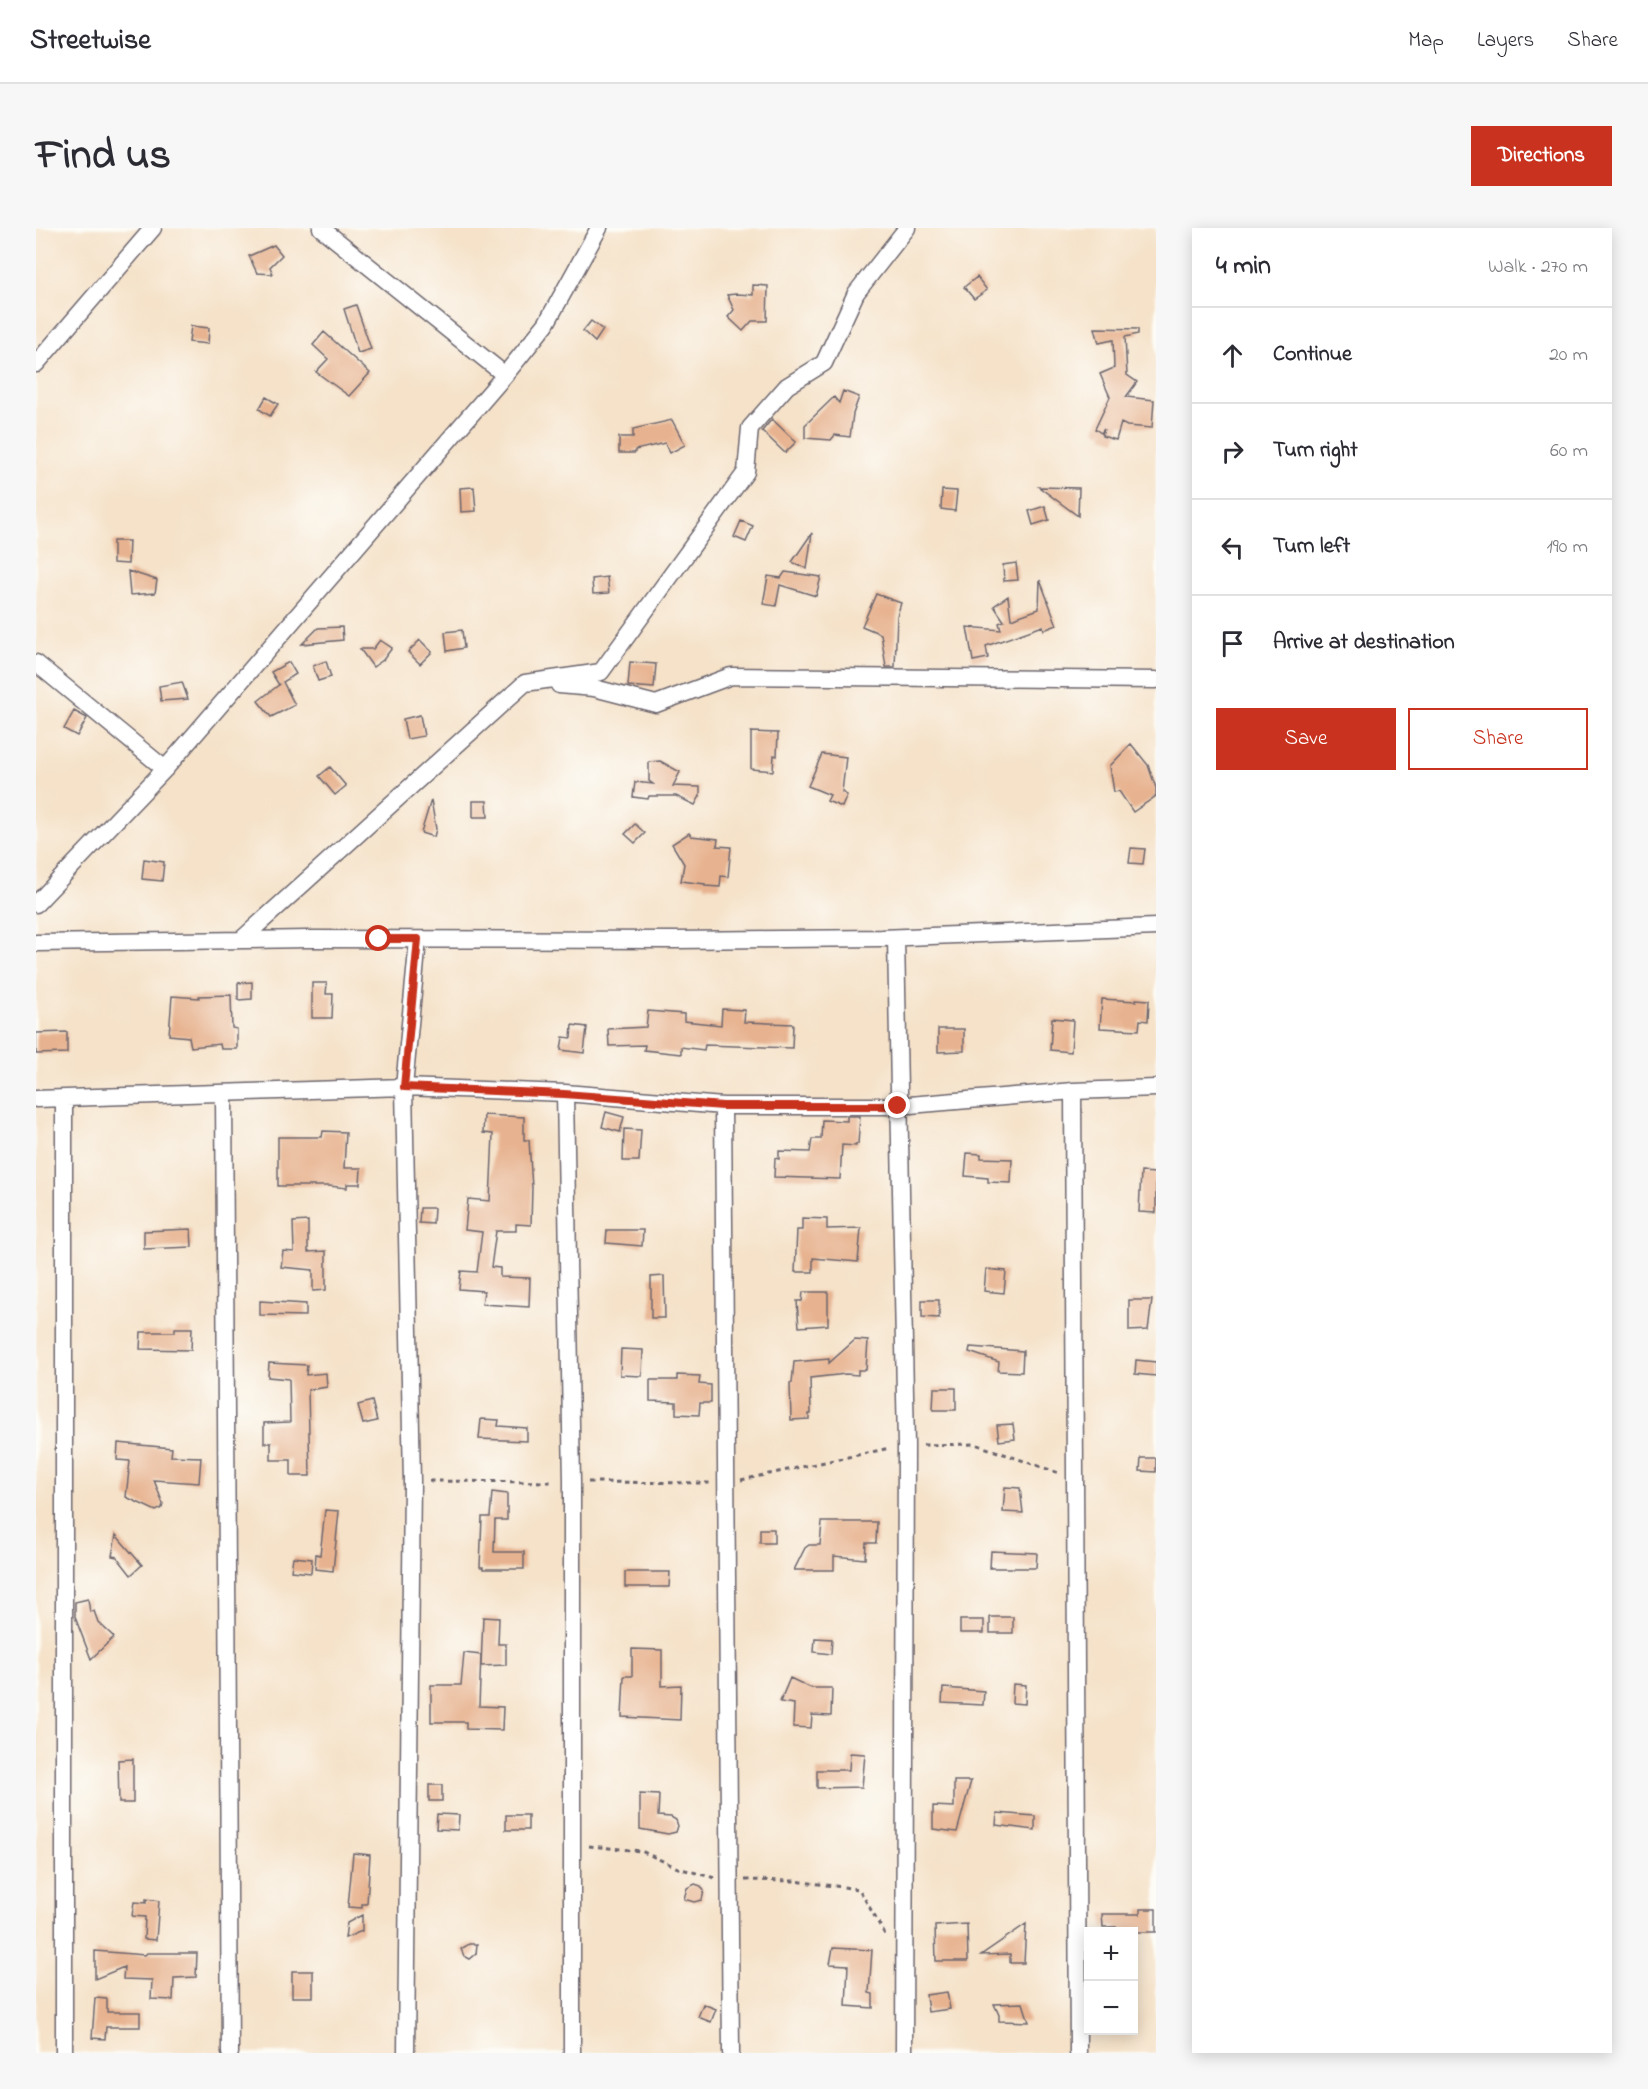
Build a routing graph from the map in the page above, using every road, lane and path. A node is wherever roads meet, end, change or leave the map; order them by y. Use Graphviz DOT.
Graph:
graph roads {
  1 [pos="321,228"];
  2 [pos="599,228"];
  3 [pos="907,228"];
  4 [pos="149,229"];
  5 [pos="36,363"];
  6 [pos="505,375"];
  7 [pos="36,663"];
  8 [pos="1156,680"];
  9 [pos="525,683"];
  10 [pos="165,769"];
  11 [pos="36,904"];
  12 [pos="1156,927"];
  13 [pos="896,938"];
  14 [pos="418,939"];
  15 [pos="241,940"];
  16 [pos="36,943"];
  17 [pos="404,1087"];
  18 [pos="1156,1088"];
  19 [pos="1073,1091"];
  20 [pos="224,1094"];
  21 [pos="564,1094"];
  22 [pos="36,1099"];
  23 [pos="64,1099"];
  24 [pos="723,1106"];
  25 [pos="898,1106"];
  26 [pos="906,1445"];
  27 [pos="1075,1477"];
  28 [pos="412,1481"];
  29 [pos="572,1482"];
  30 [pos="726,1483"];
  31 [pos="572,1845"];
  32 [pos="730,1880"];
  33 [pos="887,1938"];
  34 [pos="64,2053"];
  35 [pos="230,2053"];
  36 [pos="406,2053"];
  37 [pos="572,2053"];
  38 [pos="731,2053"];
  39 [pos="904,2053"];
  40 [pos="1078,2053"];
  1 -- 6 [label="street"];
  2 -- 6 [label="street"];
  3 -- 9 [label="street"];
  4 -- 5 [label="street"];
  6 -- 10 [label="street"];
  7 -- 10 [label="street"];
  8 -- 9 [label="street"];
  9 -- 15 [label="street"];
  10 -- 11 [label="street"];
  12 -- 13 [label="street"];
  13 -- 14 [label="street"];
  13 -- 25 [label="street"];
  14 -- 15 [label="street"];
  14 -- 17 [label="street"];
  15 -- 16 [label="street"];
  17 -- 20 [label="street"];
  17 -- 21 [label="street"];
  17 -- 28 [label="street"];
  18 -- 19 [label="street"];
  19 -- 25 [label="street"];
  19 -- 27 [label="street"];
  20 -- 23 [label="street"];
  20 -- 35 [label="street"];
  21 -- 24 [label="street"];
  21 -- 29 [label="street"];
  22 -- 23 [label="street"];
  23 -- 34 [label="street"];
  24 -- 25 [label="street"];
  24 -- 30 [label="street"];
  25 -- 26 [label="street"];
  26 -- 27 [label="path"];
  26 -- 30 [label="path"];
  26 -- 39 [label="street"];
  27 -- 40 [label="street"];
  28 -- 29 [label="path"];
  28 -- 36 [label="street"];
  29 -- 30 [label="path"];
  29 -- 31 [label="street"];
  30 -- 32 [label="street"];
  31 -- 32 [label="path"];
  31 -- 37 [label="street"];
  32 -- 33 [label="path"];
  32 -- 38 [label="street"];
}
